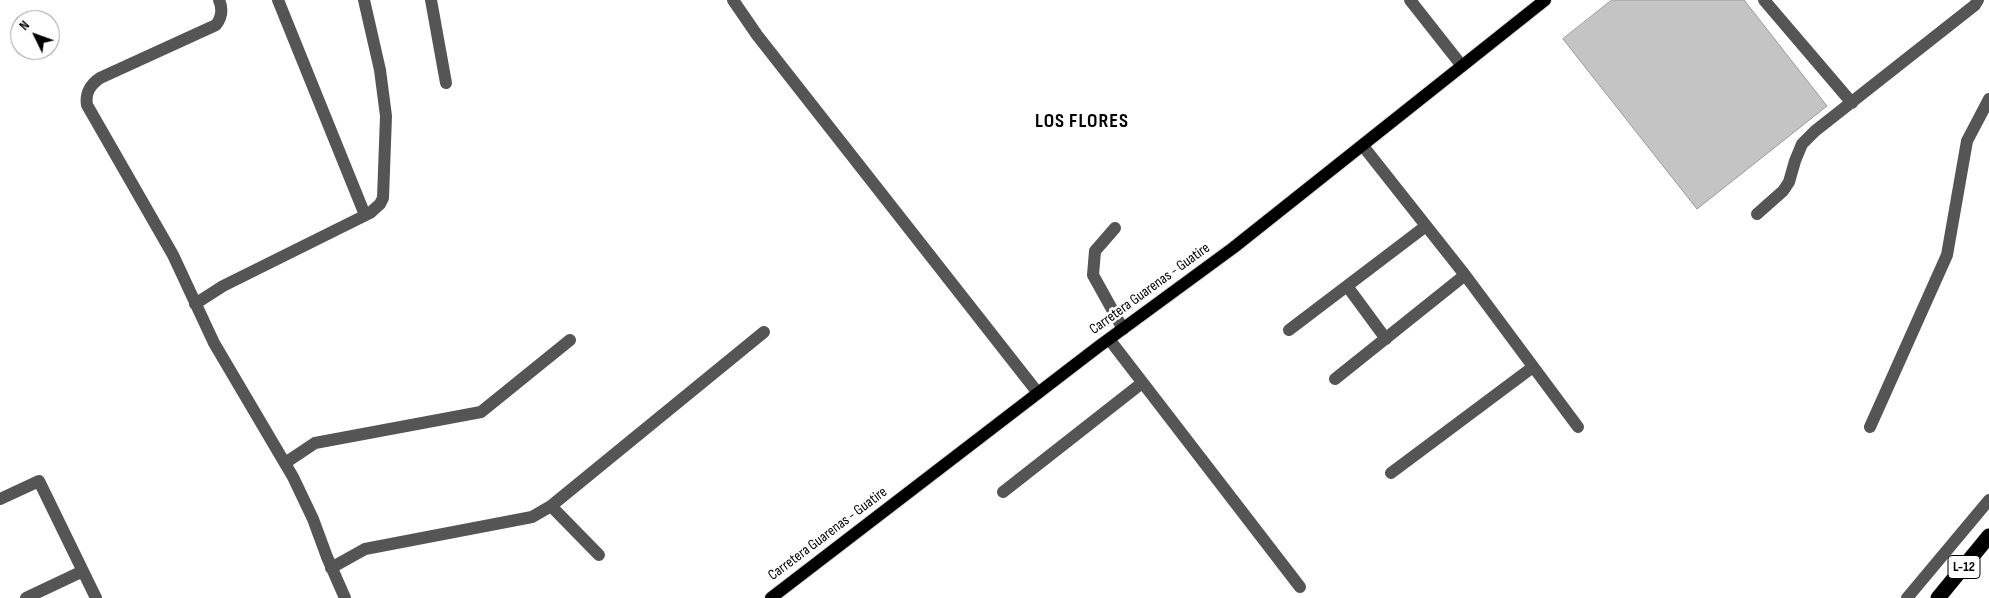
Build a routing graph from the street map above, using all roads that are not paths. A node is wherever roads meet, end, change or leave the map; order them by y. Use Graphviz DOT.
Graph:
graph roads {
  1 [pos="219,0"];
  2 [pos="278,0"];
  3 [pos="364,0"];
  4 [pos="431,0"];
  5 [pos="733,0"];
  6 [pos="1410,0"];
  7 [pos="1545,0"];
  8 [pos="1764,0"];
  9 [pos="1978,0"];
  10 [pos="1462,66"];
  11 [pos="446,83"];
  12 [pos="1989,99"];
  13 [pos="1852,103"];
  14 [pos="1362,146"];
  15 [pos="1757,214"];
  16 [pos="365,215"];
  17 [pos="1426,226"];
  18 [pos="1115,228"];
  19 [pos="1465,275"];
  20 [pos="1347,286"];
  21 [pos="195,304"];
  22 [pos="1123,329"];
  23 [pos="1289,330"];
  24 [pos="764,332"];
  25 [pos="1109,339"];
  26 [pos="1386,339"];
  27 [pos="570,340"];
  28 [pos="1533,367"];
  29 [pos="1336,380"];
  30 [pos="1142,383"];
  31 [pos="1038,393"];
  32 [pos="1870,427"];
  33 [pos="1578,428"];
  34 [pos="285,463"];
  35 [pos="1391,473"];
  36 [pos="1003,492"];
  37 [pos="0,499"];
  38 [pos="1989,500"];
  39 [pos="550,506"];
  40 [pos="1989,536"];
  41 [pos="599,555"];
  42 [pos="332,568"];
  43 [pos="83,571"];
  44 [pos="1300,586"];
  45 [pos="26,598"];
  46 [pos="96,598"];
  47 [pos="345,598"];
  48 [pos="771,598"];
  49 [pos="1907,598"];
  50 [pos="1938,598"];
  1 -- 21 [label="street"];
  2 -- 16 [label="street"];
  3 -- 16 [label="street"];
  4 -- 11 [label="street"];
  5 -- 31 [label="street"];
  6 -- 10 [label="street"];
  7 -- 10 [label="main road, Carretera Guarenas - Guatire"];
  8 -- 13 [label="street"];
  9 -- 13 [label="street"];
  10 -- 14 [label="main road, Carretera Guarenas - Guatire"];
  12 -- 32 [label="street"];
  13 -- 15 [label="street"];
  14 -- 17 [label="street"];
  14 -- 22 [label="main road, Carretera Guarenas - Guatire"];
  16 -- 21 [label="street"];
  17 -- 19 [label="street"];
  17 -- 20 [label="street"];
  18 -- 22 [label="street"];
  19 -- 26 [label="street"];
  19 -- 28 [label="street"];
  20 -- 23 [label="street"];
  20 -- 26 [label="street"];
  21 -- 34 [label="street"];
  22 -- 25 [label="main road, Carretera Guarenas - Guatire"];
  24 -- 39 [label="street"];
  25 -- 30 [label="street"];
  25 -- 31 [label="main road, Carretera Guarenas - Guatire"];
  26 -- 29 [label="street"];
  27 -- 34 [label="street"];
  28 -- 33 [label="street"];
  28 -- 35 [label="street"];
  30 -- 36 [label="street"];
  30 -- 44 [label="street"];
  31 -- 48 [label="main road, Carretera Guarenas - Guatire"];
  34 -- 42 [label="street"];
  37 -- 43 [label="street"];
  38 -- 49 [label="street, L-12"];
  39 -- 41 [label="street"];
  39 -- 42 [label="street"];
  40 -- 50 [label="highway, L-12"];
  42 -- 47 [label="street"];
  43 -- 45 [label="street"];
  43 -- 46 [label="street"];
}
